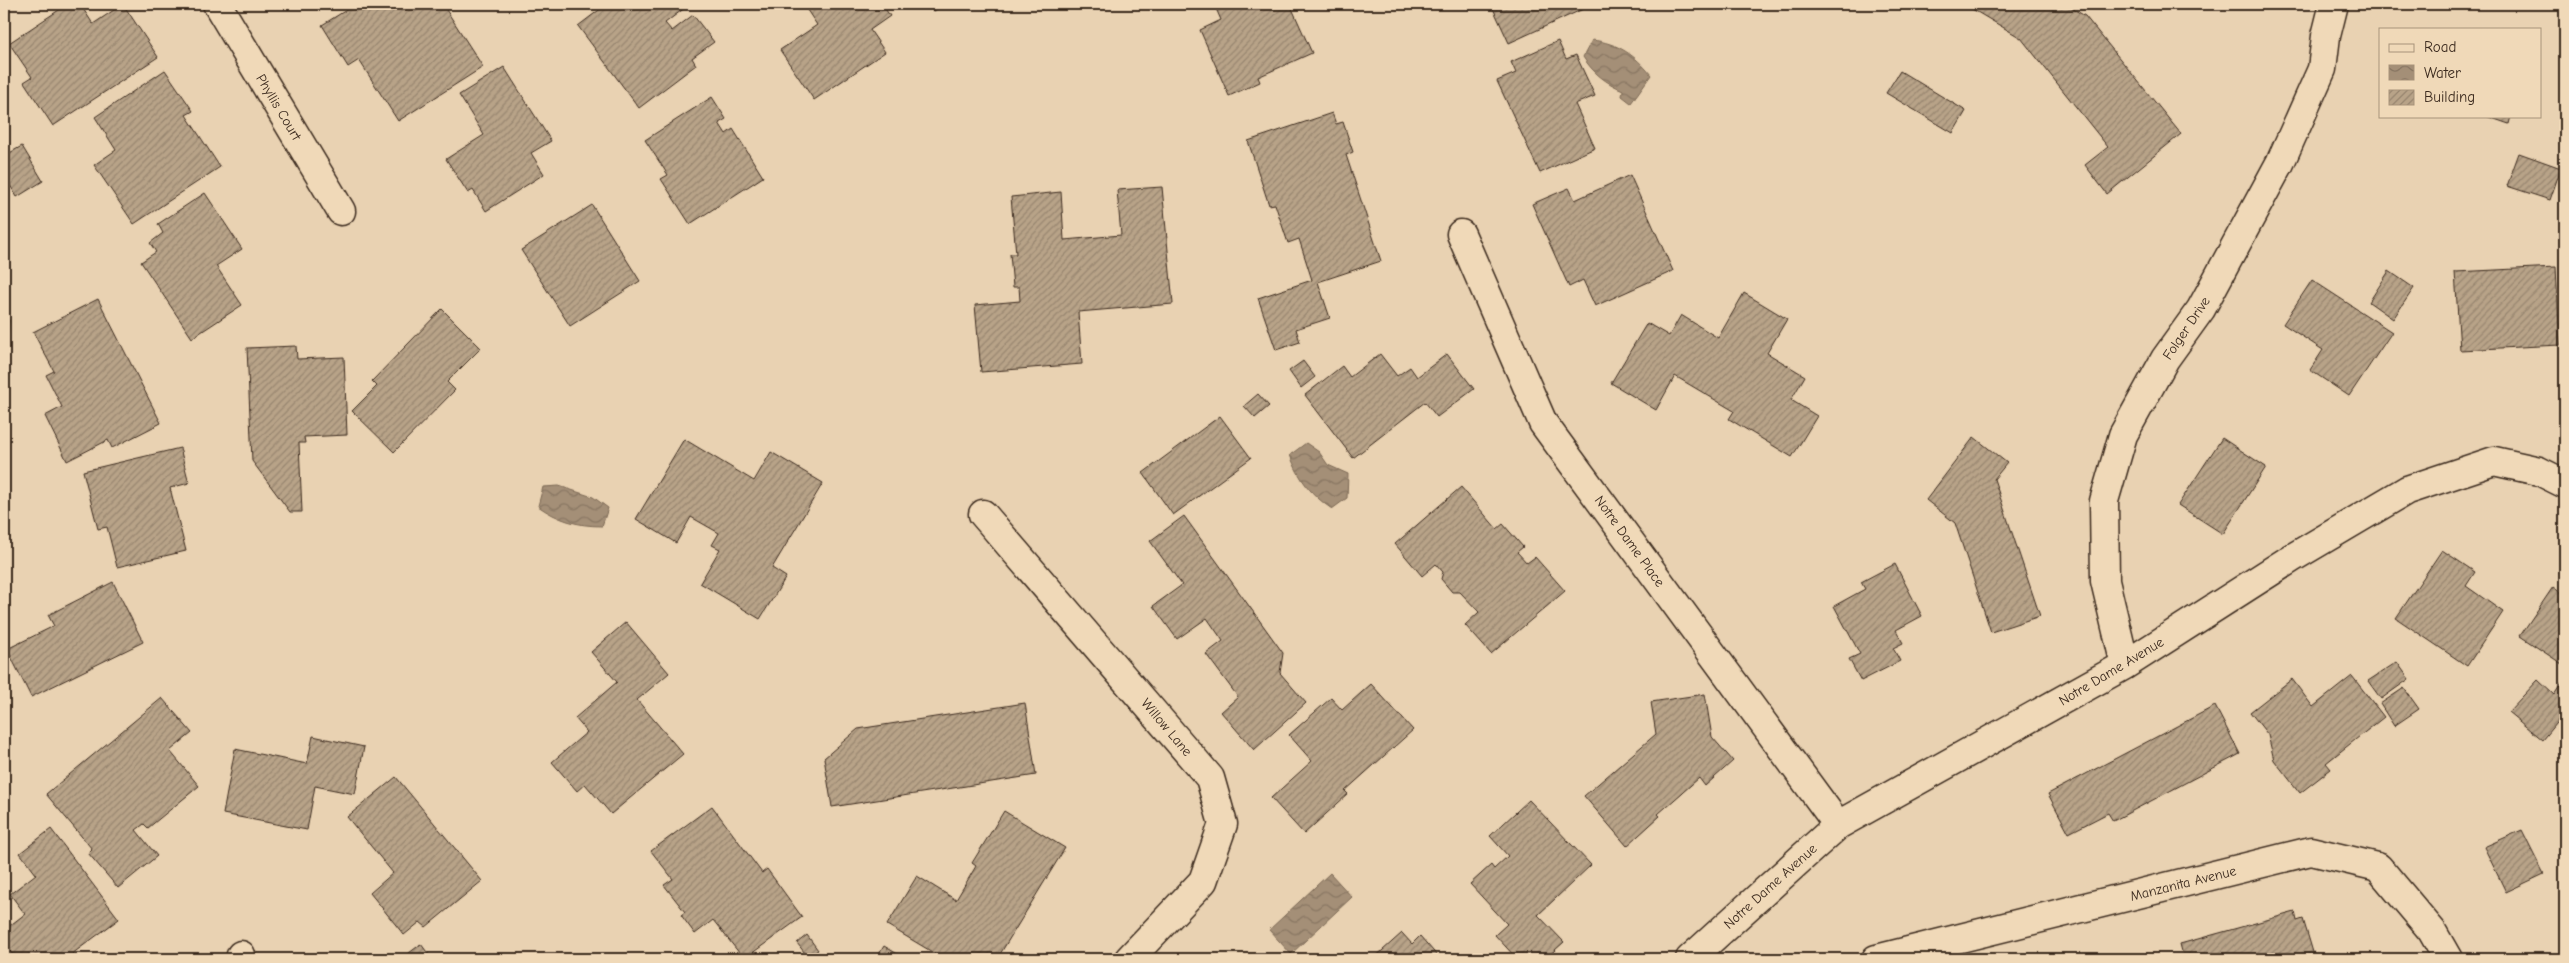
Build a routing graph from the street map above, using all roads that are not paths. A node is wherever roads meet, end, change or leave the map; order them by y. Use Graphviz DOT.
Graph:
graph roads {
  1 [pos="217,4"];
  2 [pos="2334,4"];
  3 [pos="341,211"];
  4 [pos="1461,234"];
  5 [pos="2565,484"];
  6 [pos="983,514"];
  7 [pos="2125,665"];
  8 [pos="1838,825"];
  9 [pos="1129,959"];
  10 [pos="1690,959"];
  11 [pos="1876,959"];
  12 [pos="2448,959"];
  1 -- 3 [label="street, Phyllis Court"];
  2 -- 7 [label="street, Folger Drive"];
  4 -- 8 [label="street, Notre Dame Place"];
  5 -- 7 [label="street, Notre Dame Avenue"];
  6 -- 9 [label="street, Willow Lane"];
  7 -- 8 [label="street, Notre Dame Avenue"];
  8 -- 10 [label="street, Notre Dame Avenue"];
  11 -- 12 [label="street, Manzanita Avenue"];
}
